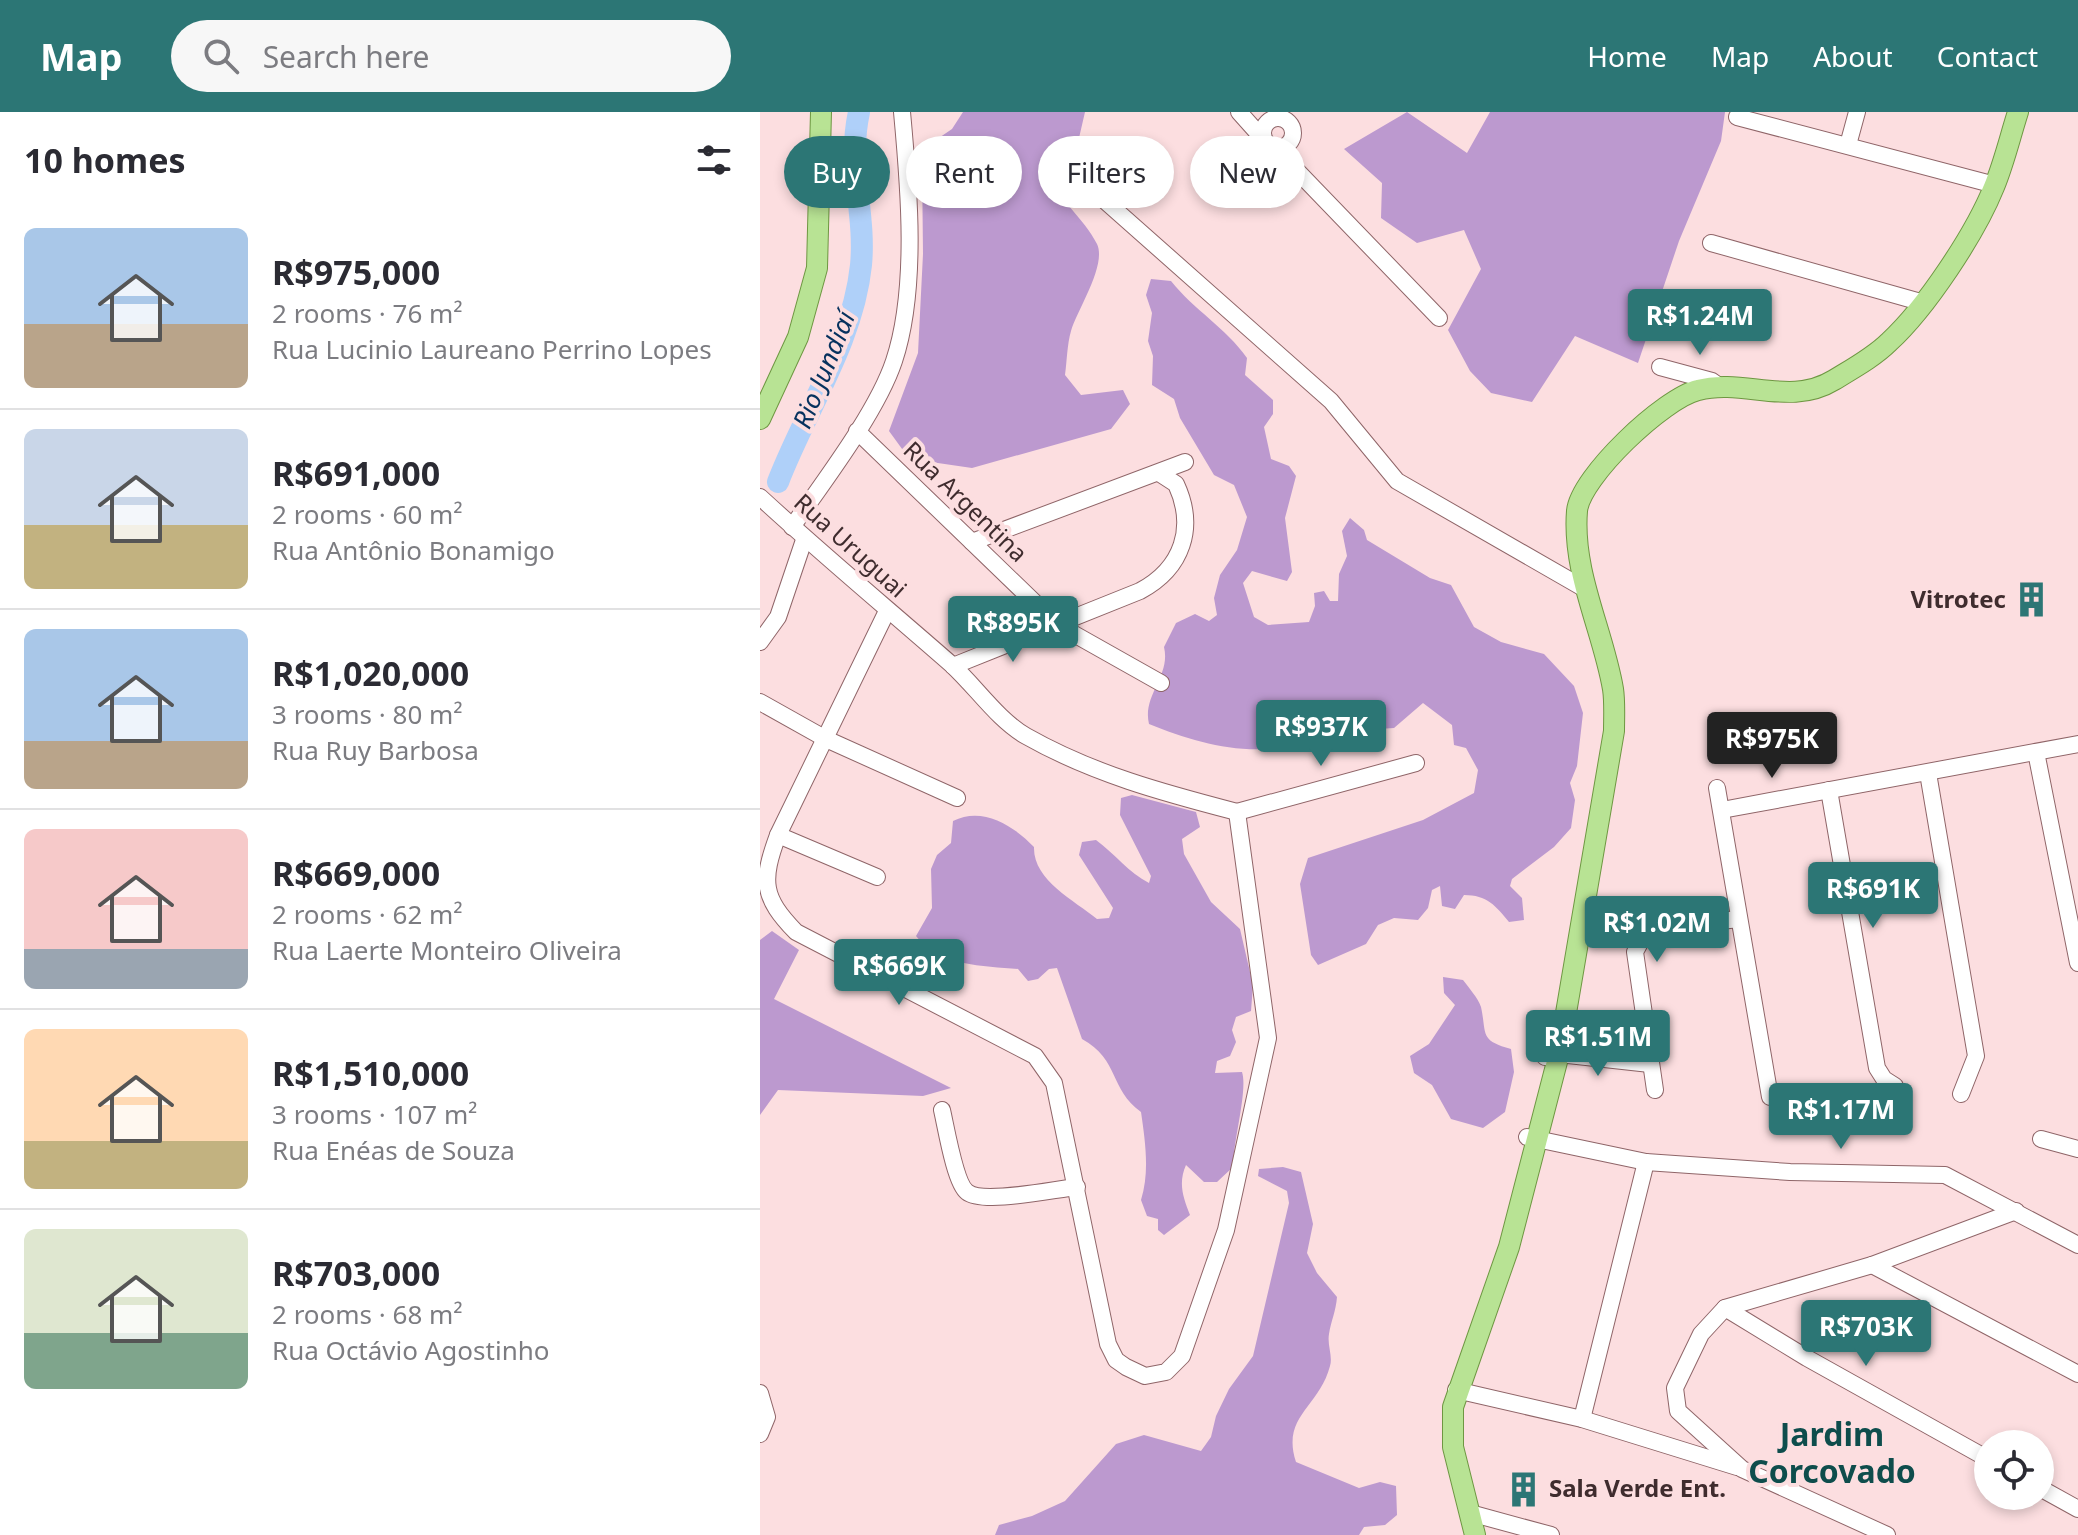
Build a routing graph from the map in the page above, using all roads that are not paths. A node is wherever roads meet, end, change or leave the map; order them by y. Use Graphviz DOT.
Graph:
graph roads {
  1 [pos="821,112"];
  2 [pos="902,112"];
  3 [pos="1857,112"];
  4 [pos="2018,112"];
  5 [pos="1241,114"];
  6 [pos="1272,117"];
  7 [pos="1737,117"];
  8 [pos="1289,118"];
  9 [pos="1262,136"];
  10 [pos="1266,136"];
  11 [pos="1848,145"];
  12 [pos="1305,180"];
  13 [pos="1995,185"];
  14 [pos="1113,208"];
  15 [pos="1711,243"];
  16 [pos="1924,303"];
  17 [pos="1439,318"];
  18 [pos="1660,367"];
  19 [pos="1722,388"];
  20 [pos="760,419"];
  21 [pos="857,431"];
  22 [pos="1185,462"];
  23 [pos="1159,473"];
  24 [pos="760,497"];
  25 [pos="792,527"];
  26 [pos="804,540"];
  27 [pos="972,542"];
  28 [pos="1585,589"];
  29 [pos="887,611"];
  30 [pos="1058,625"];
  31 [pos="760,642"];
  32 [pos="953,666"];
  33 [pos="1161,683"];
  34 [pos="760,702"];
  35 [pos="826,739"];
  36 [pos="2078,744"];
  37 [pos="2036,752"];
  38 [pos="1416,763"];
  39 [pos="1928,773"];
  40 [pos="1717,788"];
  41 [pos="1829,790"];
  42 [pos="957,798"];
  43 [pos="1722,810"];
  44 [pos="1237,812"];
  45 [pos="778,835"];
  46 [pos="877,877"];
  47 [pos="1739,919"];
  48 [pos="2078,963"];
  49 [pos="1552,1056"];
  50 [pos="1650,1064"];
  51 [pos="1895,1086"];
  52 [pos="1655,1090"];
  53 [pos="1961,1094"];
  54 [pos="1770,1097"];
  55 [pos="942,1110"];
  56 [pos="1533,1138"];
  57 [pos="2041,1139"];
  58 [pos="2078,1149"];
  59 [pos="1646,1162"];
  60 [pos="1077,1187"];
  61 [pos="2016,1211"];
  62 [pos="2078,1245"];
  63 [pos="1897,1255"];
  64 [pos="1872,1265"];
  65 [pos="1906,1283"];
  66 [pos="1725,1308"];
  67 [pos="2078,1374"];
  68 [pos="1456,1390"];
  69 [pos="760,1393"];
  70 [pos="1582,1419"];
  71 [pos="760,1434"];
  72 [pos="1974,1451"];
  73 [pos="1742,1469"];
  74 [pos="2054,1496"];
  75 [pos="2078,1509"];
  76 [pos="1470,1513"];
  77 [pos="1461,1535"];
  78 [pos="1475,1535"];
  79 [pos="1551,1535"];
  80 [pos="1887,1535"];
  1 -- 20 [label="main road"];
  2 -- 21 [label="street"];
  3 -- 11 [label="street"];
  4 -- 13 [label="main road"];
  5 -- 6 [label="street"];
  5 -- 9 [label="street"];
  6 -- 8 [label="street"];
  6 -- 10 [label="street"];
  7 -- 11 [label="street"];
  11 -- 13 [label="street"];
  12 -- 17 [label="street"];
  13 -- 16 [label="main road"];
  14 -- 28 [label="street"];
  15 -- 16 [label="street"];
  16 -- 19 [label="main road"];
  18 -- 19 [label="street"];
  19 -- 28 [label="main road"];
  21 -- 25 [label="street"];
  21 -- 27 [label="street, Rua Argentina"];
  22 -- 23 [label="street"];
  23 -- 27 [label="street"];
  23 -- 30 [label="street"];
  24 -- 25 [label="street, Rua Uruguai"];
  25 -- 26 [label="street, Rua Uruguai"];
  26 -- 29 [label="street, Rua Uruguai"];
  26 -- 31 [label="street"];
  27 -- 30 [label="street, Rua Argentina"];
  28 -- 49 [label="main road"];
  29 -- 32 [label="street, Rua Uruguai"];
  29 -- 35 [label="street"];
  30 -- 32 [label="street"];
  30 -- 33 [label="street, Rua Argentina"];
  32 -- 44 [label="street, Rua Uruguai"];
  34 -- 35 [label="street"];
  35 -- 42 [label="street"];
  35 -- 45 [label="street"];
  36 -- 37 [label="street"];
  37 -- 39 [label="street"];
  37 -- 48 [label="street"];
  38 -- 44 [label="street"];
  39 -- 41 [label="street"];
  39 -- 53 [label="street"];
  40 -- 43 [label="street"];
  41 -- 43 [label="street"];
  41 -- 51 [label="street"];
  43 -- 47 [label="street"];
  44 -- 60 [label="street"];
  45 -- 46 [label="street"];
  45 -- 60 [label="street"];
  47 -- 50 [label="street"];
  47 -- 54 [label="street"];
  49 -- 50 [label="street"];
  49 -- 56 [label="main road"];
  50 -- 52 [label="street"];
  55 -- 60 [label="street"];
  56 -- 59 [label="street"];
  56 -- 68 [label="main road"];
  56 -- 77 [label="main road"];
  57 -- 58 [label="street"];
  59 -- 61 [label="street"];
  59 -- 70 [label="street"];
  61 -- 62 [label="street"];
  61 -- 63 [label="street"];
  63 -- 64 [label="street"];
  63 -- 65 [label="street"];
  64 -- 65 [label="street"];
  64 -- 66 [label="street"];
  65 -- 67 [label="street"];
  66 -- 72 [label="street"];
  66 -- 73 [label="street"];
  68 -- 70 [label="street"];
  68 -- 76 [label="main road"];
  69 -- 71 [label="street"];
  70 -- 73 [label="street"];
  73 -- 80 [label="street"];
  74 -- 75 [label="street"];
  76 -- 78 [label="main road"];
  76 -- 79 [label="street"];
}
